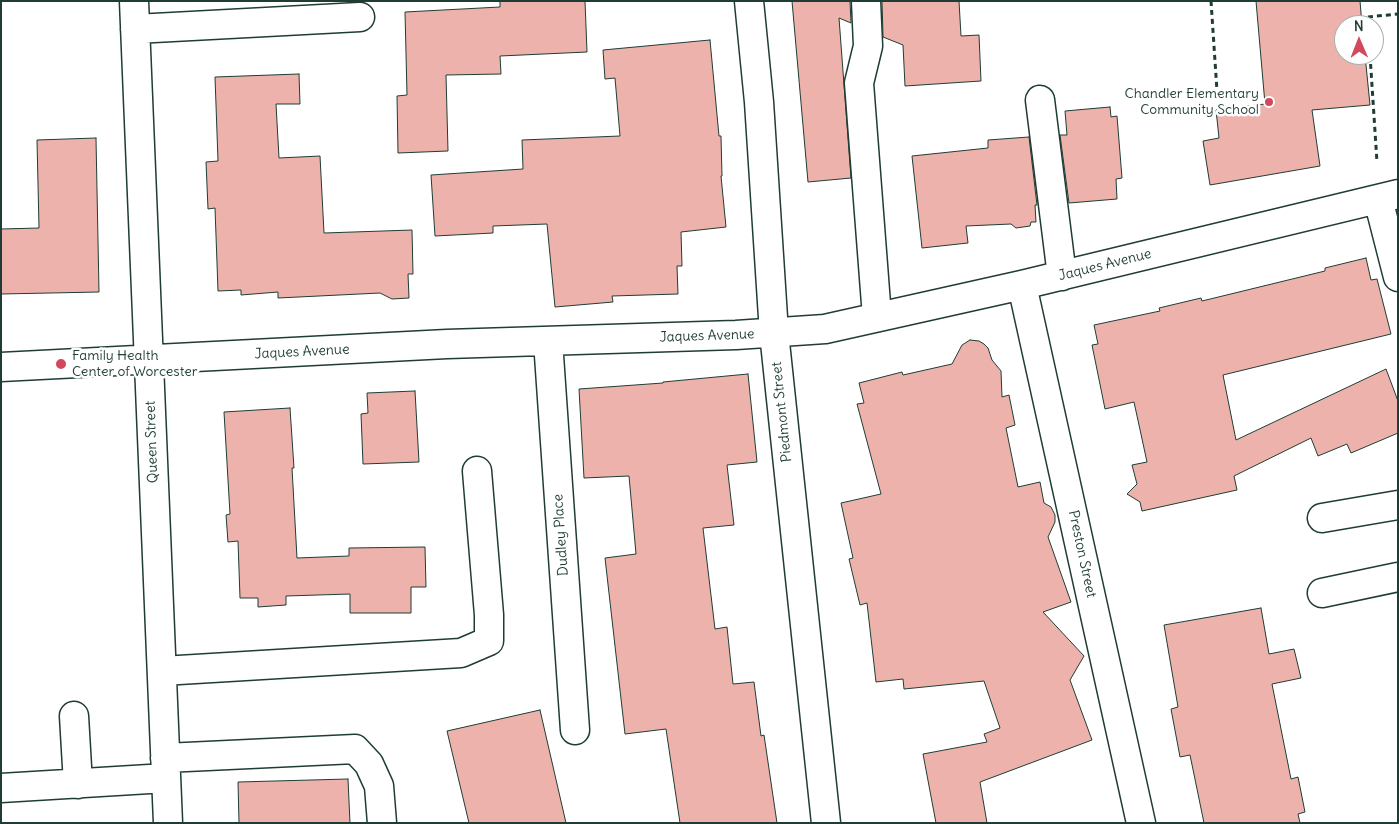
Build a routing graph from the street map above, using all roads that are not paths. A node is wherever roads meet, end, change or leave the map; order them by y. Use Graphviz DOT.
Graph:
graph roads {
  1 [pos="134,1"];
  2 [pos="749,1"];
  3 [pos="866,1"];
  4 [pos="360,17"];
  5 [pos="135,29"];
  6 [pos="1040,100"];
  7 [pos="1388,196"];
  8 [pos="1062,276"];
  9 [pos="1398,278"];
  10 [pos="1022,285"];
  11 [pos="877,317"];
  12 [pos="774,334"];
  13 [pos="548,341"];
  14 [pos="149,360"];
  15 [pos="1,367"];
  16 [pos="477,471"];
  17 [pos="1398,505"];
  18 [pos="1322,518"];
  19 [pos="1398,577"];
  20 [pos="1322,593"];
  21 [pos="162,671"];
  22 [pos="74,716"];
  23 [pos="575,730"];
  24 [pos="166,768"];
  25 [pos="78,784"];
  26 [pos="1,788"];
  27 [pos="168,823"];
  28 [pos="382,823"];
  29 [pos="826,823"];
  30 [pos="1141,823"];
  1 -- 5 [label="street, Queen Street"];
  2 -- 12 [label="street, Piedmont Street"];
  3 -- 11 [label="street"];
  4 -- 5 [label="street"];
  5 -- 14 [label="street, Queen Street"];
  6 -- 8 [label="street"];
  7 -- 8 [label="street, Jaques Avenue"];
  7 -- 9 [label="street"];
  8 -- 10 [label="street, Jaques Avenue"];
  10 -- 11 [label="street, Jaques Avenue"];
  10 -- 30 [label="street, Preston Street"];
  11 -- 12 [label="street, Jaques Avenue"];
  12 -- 13 [label="street, Jaques Avenue"];
  12 -- 29 [label="street, Piedmont Street"];
  13 -- 14 [label="street, Jaques Avenue"];
  13 -- 23 [label="street, Dudley Place"];
  14 -- 15 [label="street, Jaques Avenue"];
  14 -- 21 [label="street, Queen Street"];
  16 -- 21 [label="street"];
  17 -- 18 [label="street"];
  19 -- 20 [label="street"];
  21 -- 24 [label="street, Queen Street"];
  22 -- 25 [label="street"];
  24 -- 25 [label="street"];
  24 -- 27 [label="street, Queen Street"];
  24 -- 28 [label="street"];
  25 -- 26 [label="street"];
}
